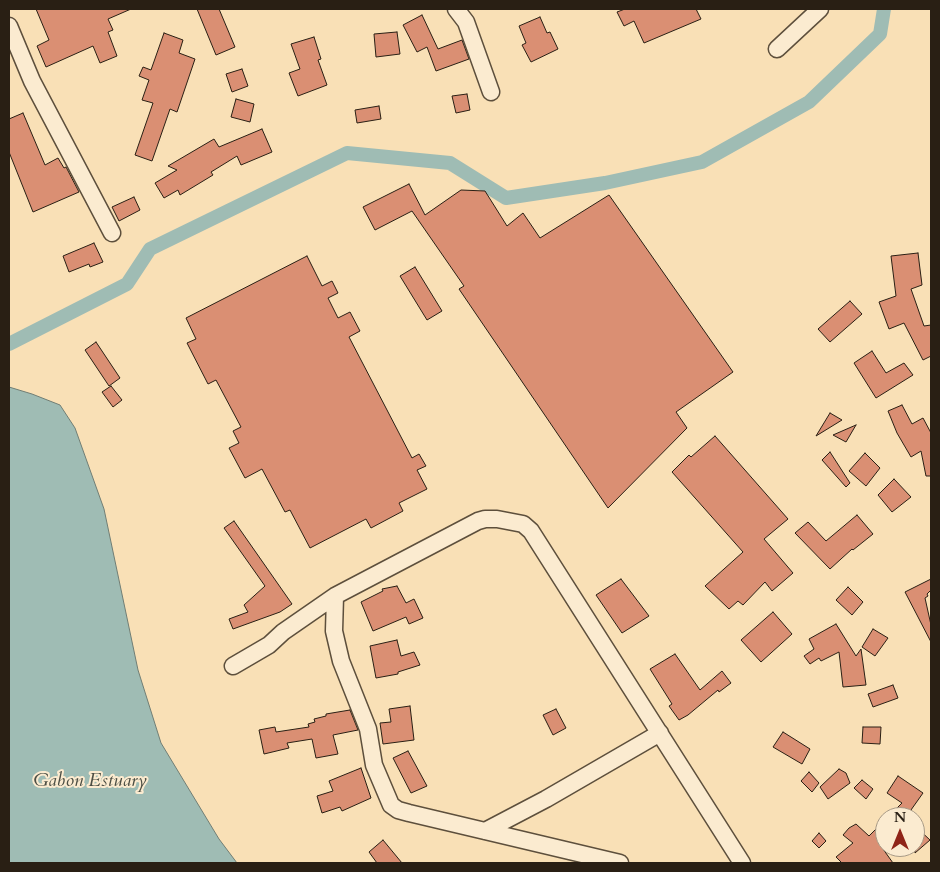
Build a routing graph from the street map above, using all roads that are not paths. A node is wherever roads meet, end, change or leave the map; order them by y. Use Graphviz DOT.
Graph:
graph roads {
  1 [pos="456,9"];
  2 [pos="820,9"];
  3 [pos="9,26"];
  4 [pos="777,49"];
  5 [pos="491,92"];
  6 [pos="112,233"];
  7 [pos="335,596"];
  8 [pos="232,666"];
  9 [pos="660,733"];
  10 [pos="485,831"];
  11 [pos="620,863"];
  12 [pos="742,863"];
  1 -- 5 [label="street"];
  2 -- 4 [label="street"];
  3 -- 6 [label="street"];
  7 -- 8 [label="street"];
  7 -- 9 [label="street"];
  7 -- 10 [label="street"];
  9 -- 10 [label="street"];
  9 -- 12 [label="street"];
  10 -- 11 [label="street"];
}
